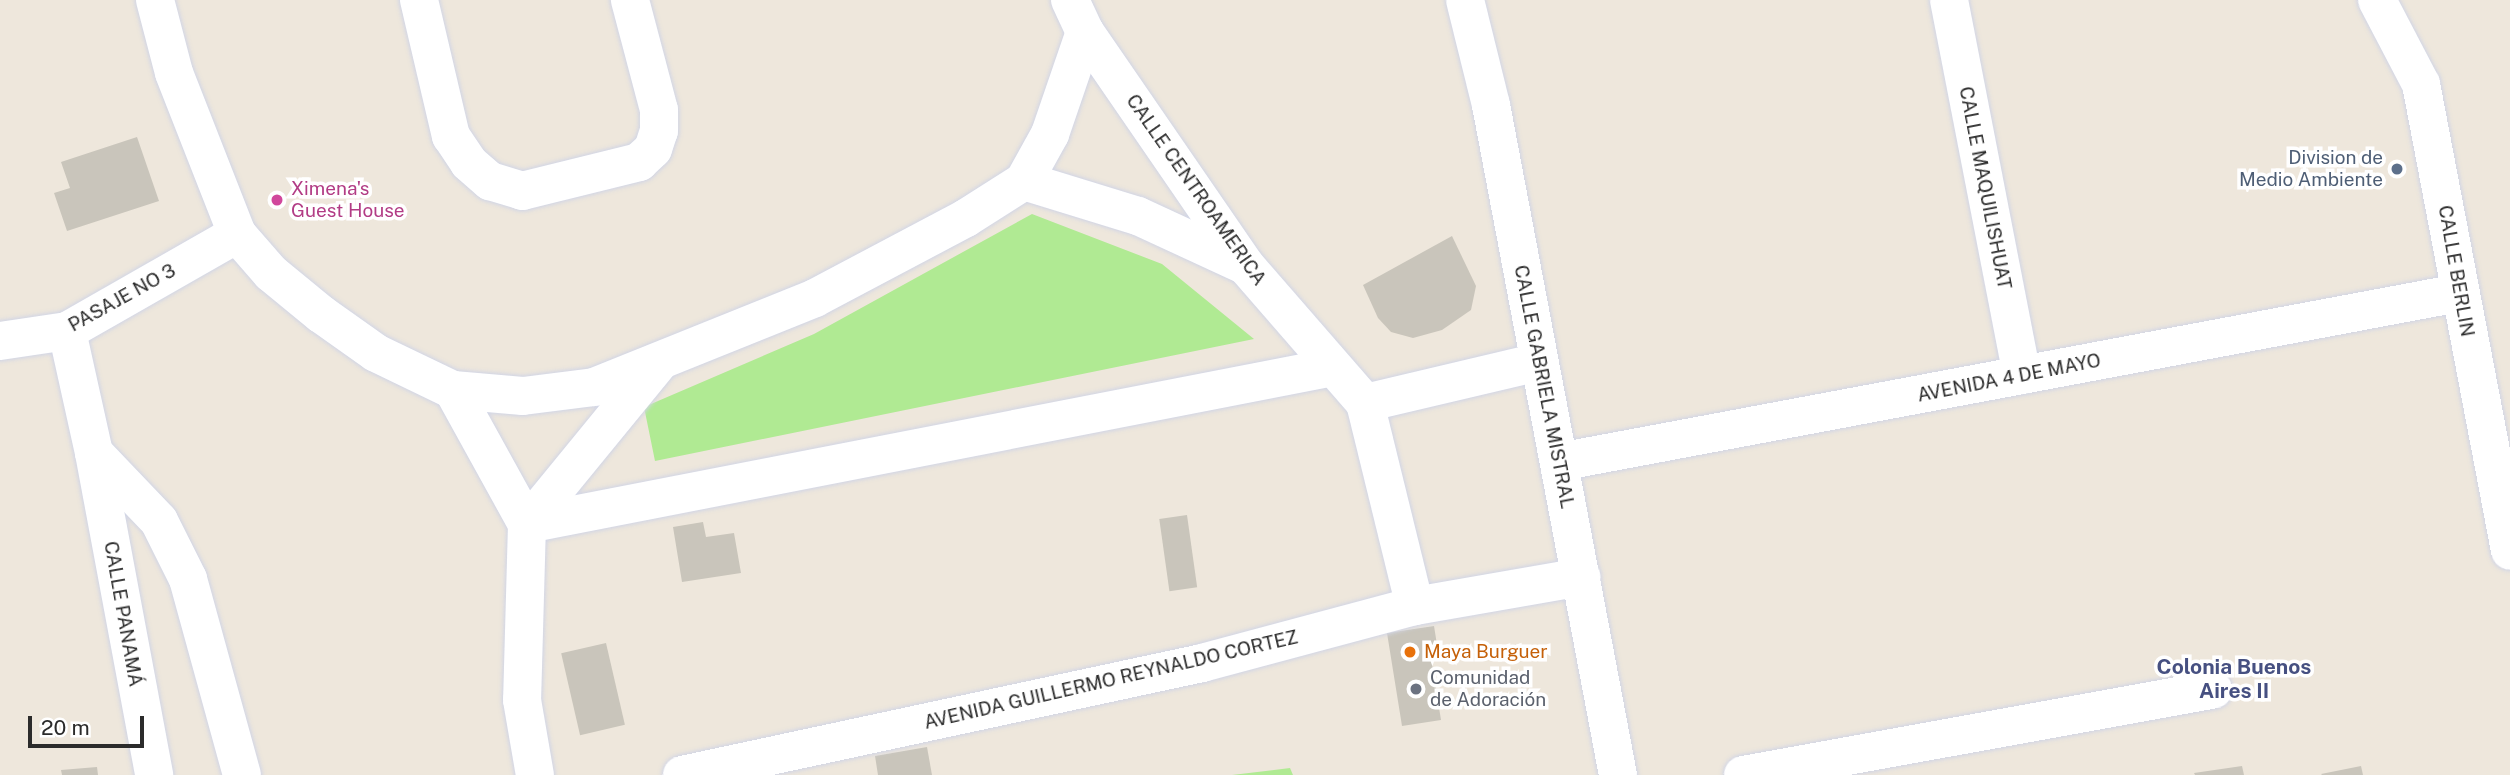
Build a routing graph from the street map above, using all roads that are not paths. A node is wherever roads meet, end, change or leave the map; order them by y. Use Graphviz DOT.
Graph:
graph roads {
  1 [pos="155,0"];
  2 [pos="419,0"];
  3 [pos="630,0"];
  4 [pos="1465,0"];
  5 [pos="1949,0"];
  6 [pos="2377,0"];
  7 [pos="1078,16"];
  8 [pos="1024,181"];
  9 [pos="237,234"];
  10 [pos="1246,266"];
  11 [pos="2459,293"];
  12 [pos="67,331"];
  13 [pos="0,341"];
  14 [pos="660,362"];
  15 [pos="1539,362"];
  16 [pos="1333,367"];
  17 [pos="2022,375"];
  18 [pos="453,390"];
  19 [pos="1365,403"];
  20 [pos="94,453"];
  21 [pos="1559,462"];
  22 [pos="527,524"];
  23 [pos="2510,551"];
  24 [pos="1581,577"];
  25 [pos="1415,606"];
  26 [pos="2213,690"];
  27 [pos="154,775"];
  28 [pos="242,775"];
  29 [pos="535,775"];
  30 [pos="682,775"];
  31 [pos="1618,775"];
  32 [pos="1743,775"];
  1 -- 9 [label="street"];
  2 -- 3 [label="street"];
  4 -- 15 [label="street, CALLE GABRIELA MISTRAL"];
  5 -- 17 [label="street, CALLE MAQUILISHUAT"];
  6 -- 11 [label="street, CALLE BERLIN"];
  7 -- 8 [label="street"];
  7 -- 10 [label="street, CALLE CENTROAMERICA"];
  8 -- 10 [label="street"];
  8 -- 14 [label="street"];
  9 -- 12 [label="street, PASAJE NO 3"];
  9 -- 18 [label="street"];
  10 -- 16 [label="street, CALLE CENTROAMERICA"];
  11 -- 17 [label="street, AVENIDA 4 DE MAYO"];
  11 -- 23 [label="street, CALLE BERLIN"];
  12 -- 13 [label="street, PASAJE NO 3"];
  12 -- 20 [label="street, CALLE PANAMÁ"];
  14 -- 18 [label="street"];
  14 -- 22 [label="street"];
  15 -- 19 [label="street"];
  15 -- 21 [label="street, CALLE GABRIELA MISTRAL"];
  16 -- 19 [label="street, CALLE CENTROAMERICA"];
  16 -- 22 [label="street"];
  17 -- 21 [label="street, AVENIDA 4 DE MAYO"];
  18 -- 22 [label="street"];
  19 -- 25 [label="street, CALLE CENTROAMERICA"];
  20 -- 27 [label="street, CALLE PANAMÁ"];
  20 -- 28 [label="street"];
  21 -- 24 [label="street, CALLE GABRIELA MISTRAL"];
  22 -- 29 [label="street"];
  24 -- 25 [label="street, AVENIDA GUILLERMO REYNALDO CORTEZ"];
  24 -- 31 [label="street, CALLE GABRIELA MISTRAL"];
  25 -- 30 [label="street, AVENIDA GUILLERMO REYNALDO CORTEZ"];
  26 -- 32 [label="street"];
}
